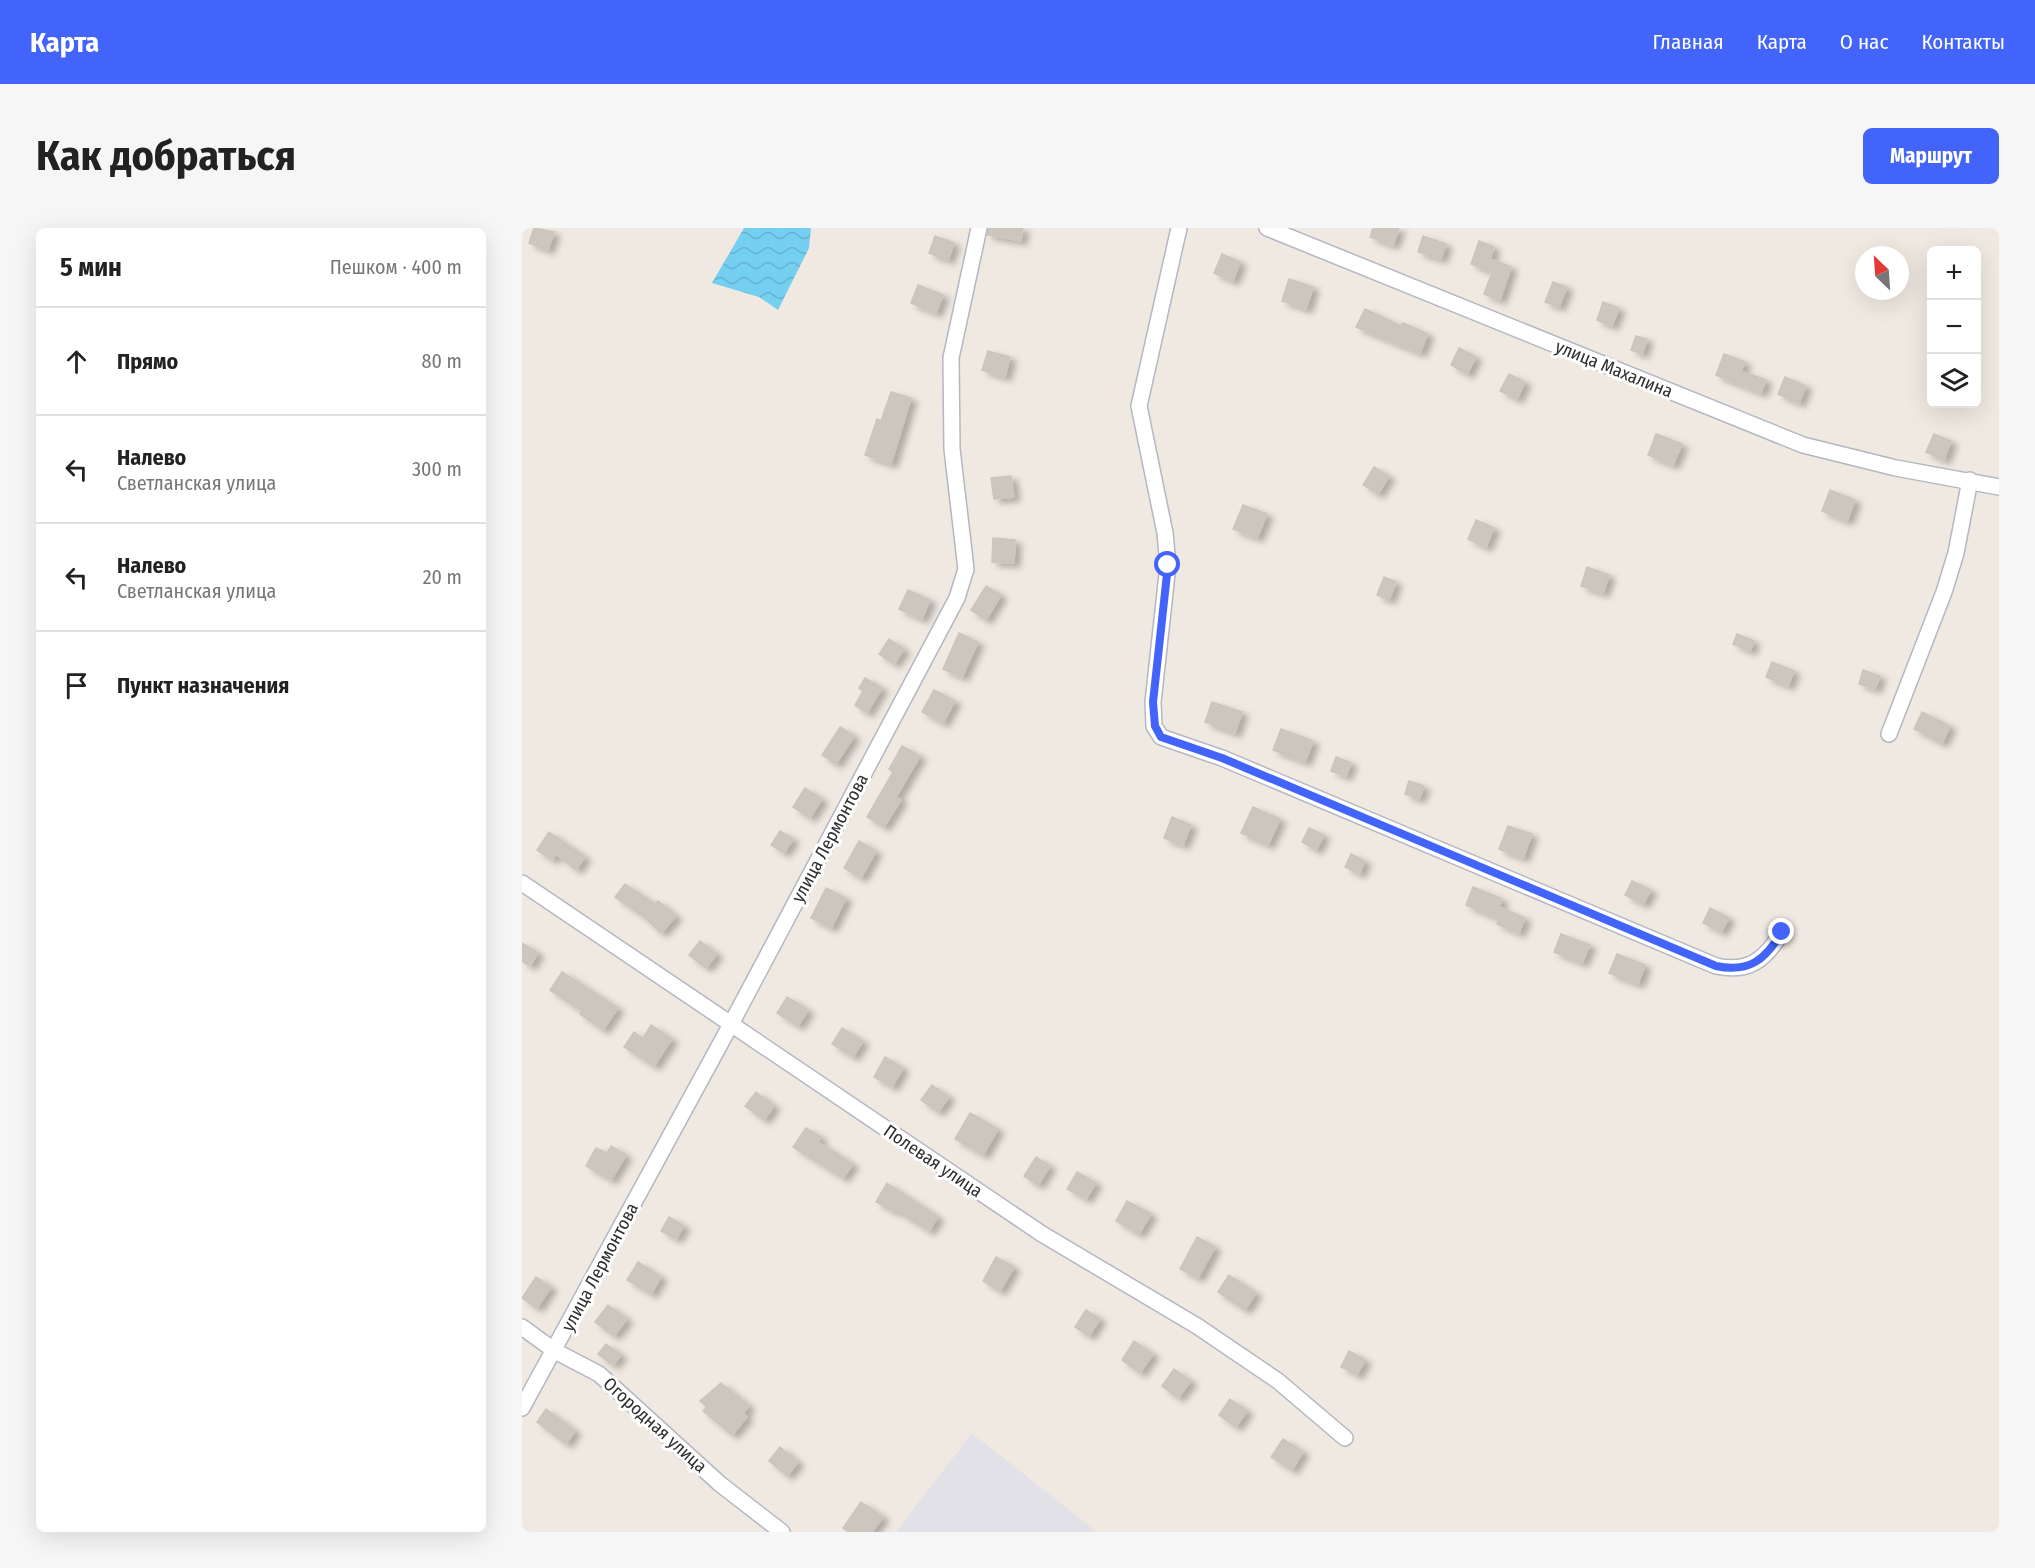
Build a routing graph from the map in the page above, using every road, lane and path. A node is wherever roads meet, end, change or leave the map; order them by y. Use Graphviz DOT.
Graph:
graph roads {
  1 [pos="979,228"];
  2 [pos="1179,228"];
  3 [pos="1267,228"];
  4 [pos="1970,480"];
  5 [pos="1999,487"];
  6 [pos="1888,734"];
  7 [pos="522,883"];
  8 [pos="1782,932"];
  9 [pos="730,1026"];
  10 [pos="522,1327"];
  11 [pos="555,1351"];
  12 [pos="522,1408"];
  13 [pos="1345,1438"];
  14 [pos="782,1532"];
  1 -- 9 [label="street, улица Лермонтова"];
  2 -- 8 [label="street"];
  3 -- 4 [label="street, улица Махалина"];
  4 -- 5 [label="street, улица Махалина"];
  4 -- 6 [label="street"];
  7 -- 9 [label="street, Полевая улица"];
  9 -- 11 [label="street, улица Лермонтова"];
  9 -- 13 [label="street, Полевая улица"];
  10 -- 11 [label="street, Огородная улица"];
  11 -- 12 [label="street, улица Лермонтова"];
  11 -- 14 [label="street, Огородная улица"];
}
